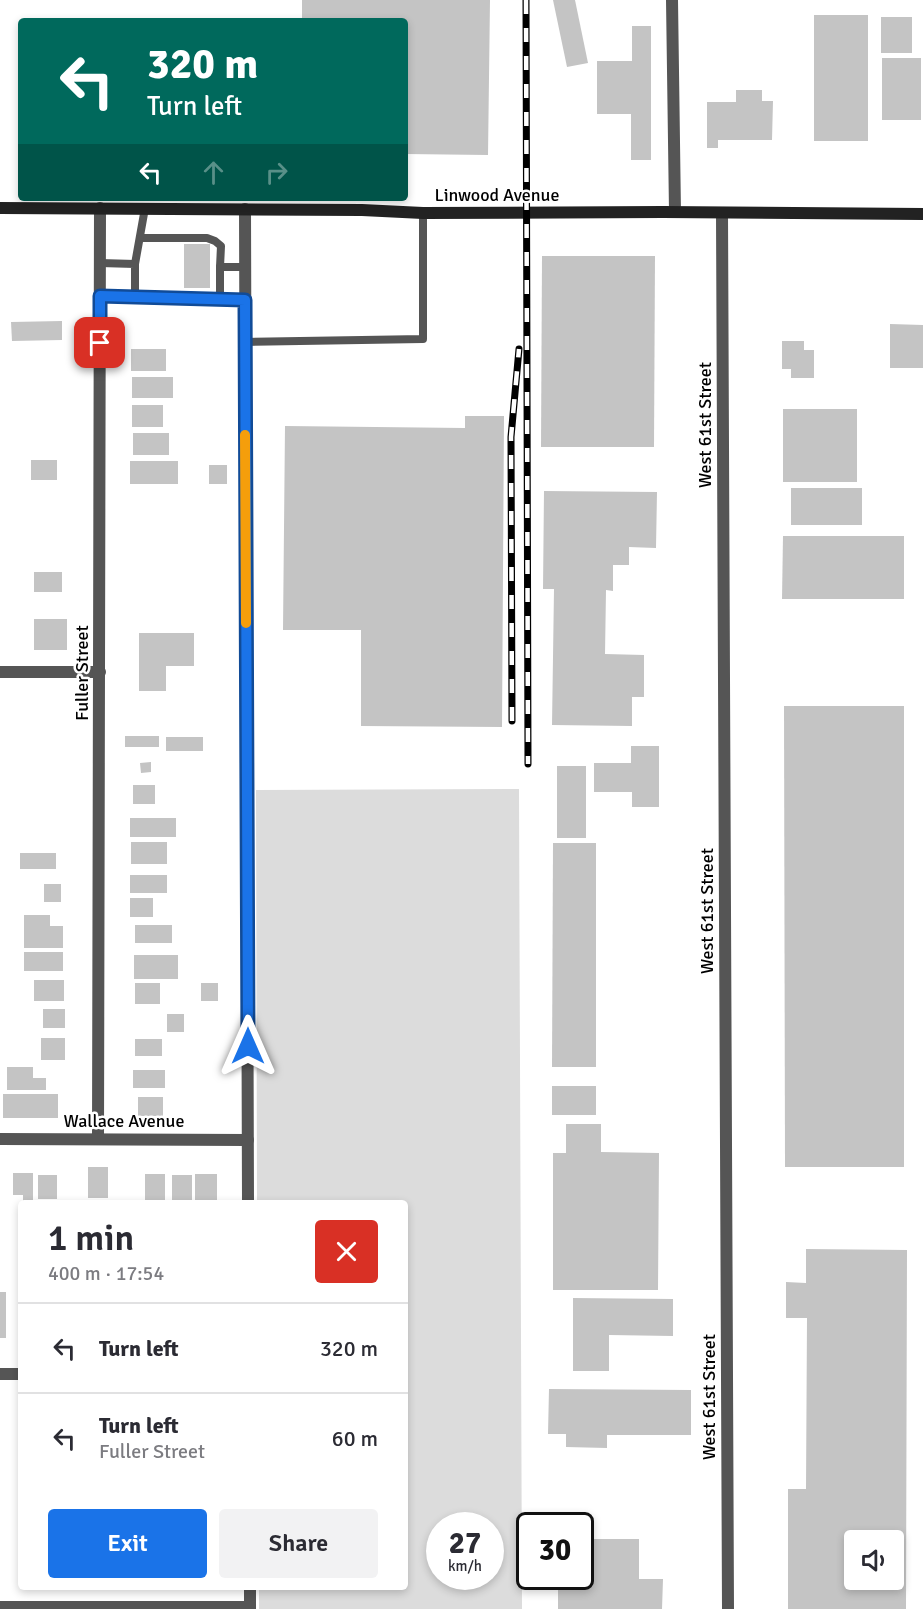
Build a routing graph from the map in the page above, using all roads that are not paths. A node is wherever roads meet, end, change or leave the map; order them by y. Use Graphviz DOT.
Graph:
graph roads {
  1 [pos="672,0"];
  2 [pos="0,208"];
  3 [pos="100,208"];
  4 [pos="145,208"];
  5 [pos="244,209"];
  6 [pos="675,212"];
  7 [pos="423,213"];
  8 [pos="722,213"];
  9 [pos="923,214"];
  10 [pos="140,238"];
  11 [pos="100,263"];
  12 [pos="135,264"];
  13 [pos="220,267"];
  14 [pos="244,267"];
  15 [pos="100,296"];
  16 [pos="135,298"];
  17 [pos="220,300"];
  18 [pos="245,300"];
  19 [pos="245,342"];
  20 [pos="0,672"];
  21 [pos="100,672"];
  22 [pos="98,1138"];
  23 [pos="0,1139"];
  24 [pos="248,1140"];
  25 [pos="248,1200"];
  26 [pos="0,1374"];
  27 [pos="18,1374"];
  28 [pos="250,1590"];
  29 [pos="0,1607"];
  30 [pos="250,1608"];
  31 [pos="728,1609"];
  1 -- 6 [label="street"];
  2 -- 3 [label="main road, Linwood Avenue"];
  3 -- 4 [label="main road, Linwood Avenue"];
  3 -- 11 [label="street, Fuller Street"];
  4 -- 5 [label="main road, Linwood Avenue"];
  4 -- 10 [label="lane"];
  5 -- 7 [label="main road, Linwood Avenue"];
  5 -- 14 [label="street"];
  6 -- 7 [label="main road, Linwood Avenue"];
  6 -- 8 [label="main road, Linwood Avenue"];
  7 -- 19 [label="lane"];
  8 -- 9 [label="main road, Linwood Avenue"];
  8 -- 31 [label="street, West 61st Street"];
  10 -- 12 [label="lane"];
  10 -- 13 [label="lane"];
  11 -- 12 [label="lane"];
  11 -- 15 [label="street, Fuller Street"];
  12 -- 16 [label="lane"];
  13 -- 14 [label="lane"];
  13 -- 17 [label="lane"];
  14 -- 18 [label="street"];
  15 -- 16 [label="lane"];
  15 -- 21 [label="street, Fuller Street"];
  16 -- 17 [label="lane"];
  17 -- 18 [label="lane"];
  18 -- 19 [label="street"];
  19 -- 24 [label="street"];
  20 -- 21 [label="street"];
  21 -- 22 [label="street, Fuller Street"];
  22 -- 23 [label="street, Wallace Avenue"];
  22 -- 24 [label="street, Wallace Avenue"];
  24 -- 25 [label="street"];
  26 -- 27 [label="street"];
  28 -- 30 [label="street"];
  29 -- 30 [label="street"];
}
